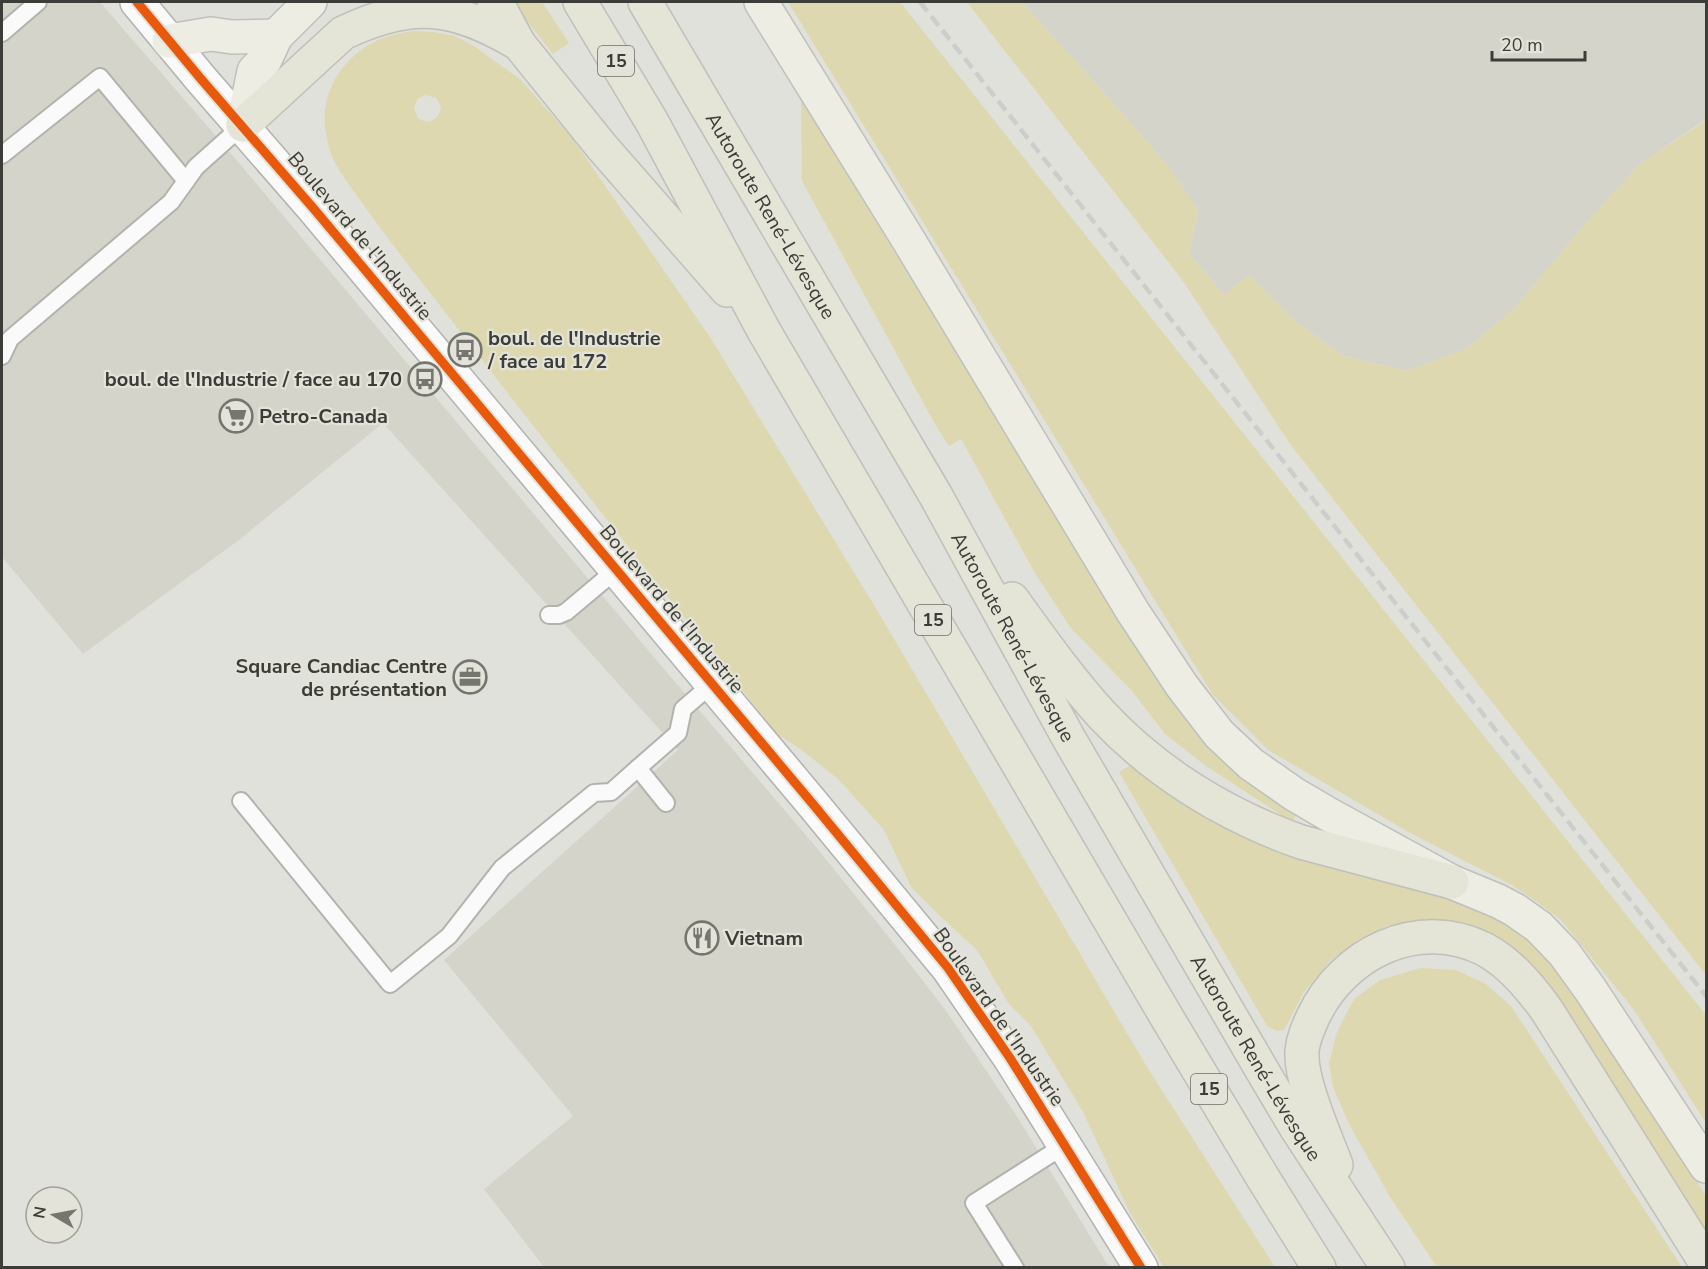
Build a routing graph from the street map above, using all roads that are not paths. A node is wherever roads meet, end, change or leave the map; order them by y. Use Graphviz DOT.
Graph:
graph roads {
  1 [pos="38,2"];
  2 [pos="137,2"];
  3 [pos="310,2"];
  4 [pos="494,2"];
  5 [pos="580,2"];
  6 [pos="645,2"];
  7 [pos="660,2"];
  8 [pos="761,2"];
  9 [pos="2,33"];
  10 [pos="276,36"];
  11 [pos="169,41"];
  12 [pos="519,44"];
  13 [pos="705,103"];
  14 [pos="243,125"];
  15 [pos="2,155"];
  16 [pos="186,181"];
  17 [pos="764,332"];
  18 [pos="2,356"];
  19 [pos="936,496"];
  20 [pos="616,570"];
  21 [pos="549,615"];
  22 [pos="711,684"];
  23 [pos="638,768"];
  24 [pos="240,801"];
  25 [pos="666,803"];
  26 [pos="1452,882"];
  27 [pos="1065,1145"];
  28 [pos="1707,1166"];
  29 [pos="1354,1217"];
  30 [pos="1707,1263"];
  31 [pos="1015,1268"];
  32 [pos="1141,1268"];
  33 [pos="1319,1268"];
  34 [pos="1388,1268"];
  1 -- 9 [label="lane"];
  2 -- 11 [label="street, Boulevard de l'Industrie"];
  3 -- 10 [label="main road"];
  4 -- 12 [label="highway"];
  5 -- 17 [label="highway, 15"];
  6 -- 13 [label="highway, Autoroute René-Lévesque"];
  7 -- 13 [label="highway"];
  8 -- 26 [label="main road"];
  10 -- 11 [label="main road"];
  10 -- 14 [label="main road"];
  11 -- 14 [label="street, Boulevard de l'Industrie"];
  12 -- 14 [label="highway"];
  12 -- 17 [label="highway"];
  13 -- 19 [label="highway, Autoroute René-Lévesque"];
  14 -- 16 [label="lane"];
  14 -- 20 [label="street, Boulevard de l'Industrie"];
  15 -- 16 [label="lane"];
  16 -- 18 [label="lane"];
  17 -- 33 [label="highway, 15"];
  19 -- 26 [label="highway"];
  19 -- 29 [label="highway, Autoroute René-Lévesque"];
  20 -- 21 [label="lane"];
  20 -- 22 [label="street, Boulevard de l'Industrie"];
  22 -- 23 [label="lane"];
  22 -- 27 [label="street, Boulevard de l'Industrie"];
  23 -- 24 [label="lane"];
  23 -- 25 [label="lane"];
  26 -- 28 [label="main road"];
  27 -- 31 [label="lane"];
  27 -- 32 [label="street, Boulevard de l'Industrie"];
  29 -- 30 [label="highway"];
  29 -- 34 [label="highway, Autoroute René-Lévesque"];
}
